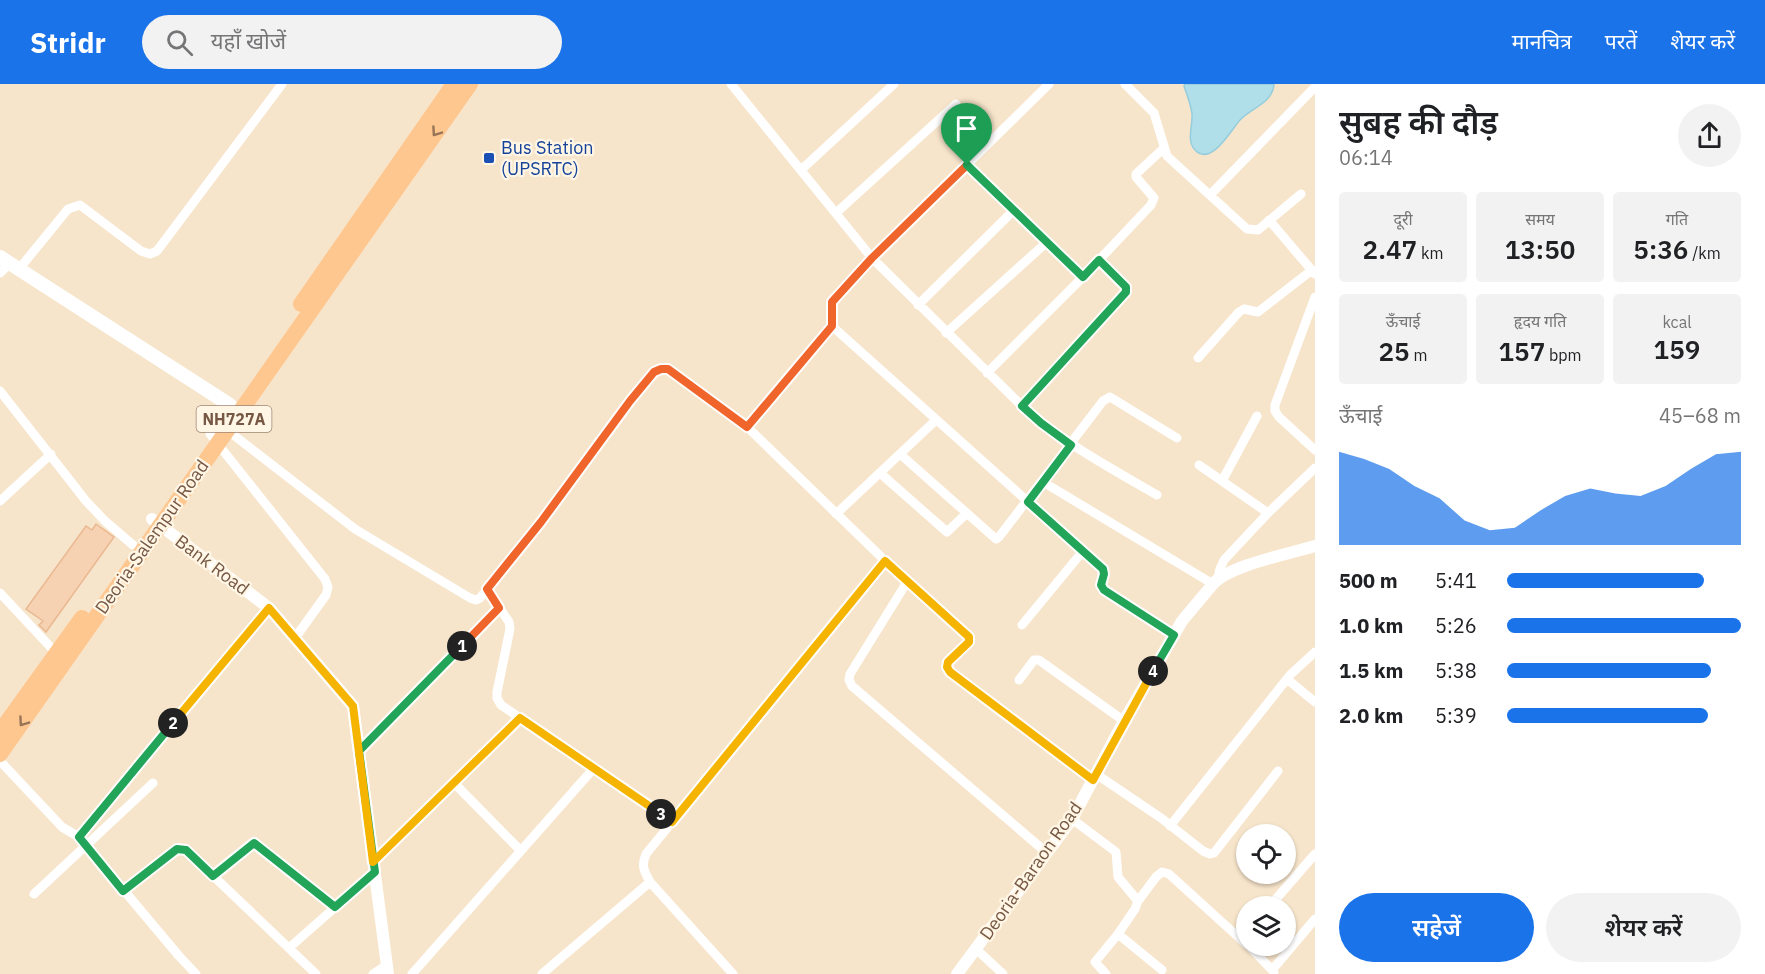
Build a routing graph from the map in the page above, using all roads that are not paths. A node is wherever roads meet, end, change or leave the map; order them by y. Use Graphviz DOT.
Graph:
graph roads {
  1 [pos="282,84"];
  2 [pos="454,84"];
  3 [pos="470,84"];
  4 [pos="731,84"];
  5 [pos="894,84"];
  6 [pos="1049,84"];
  7 [pos="1125,84"];
  8 [pos="1315,87"];
  9 [pos="956,104"];
  10 [pos="1164,148"];
  11 [pos="967,165"];
  12 [pos="801,170"];
  13 [pos="1301,194"];
  14 [pos="1210,195"];
  15 [pos="1014,210"];
  16 [pos="836,213"];
  17 [pos="1269,220"];
  18 [pos="1047,242"];
  19 [pos="872,258"];
  20 [pos="1099,260"];
  21 [pos="7,265"];
  22 [pos="1314,272"];
  23 [pos="1083,277"];
  24 [pos="1315,297"];
  25 [pos="918,305"];
  26 [pos="832,326"];
  27 [pos="946,333"];
  28 [pos="1198,358"];
  29 [pos="987,373"];
  30 [pos="0,392"];
  31 [pos="230,405"];
  32 [pos="1022,406"];
  33 [pos="1257,416"];
  34 [pos="936,420"];
  35 [pos="747,427"];
  36 [pos="218,432"];
  37 [pos="1177,438"];
  38 [pos="1071,445"];
  39 [pos="1315,450"];
  40 [pos="51,454"];
  41 [pos="900,454"];
  42 [pos="1199,465"];
  43 [pos="1315,468"];
  44 [pos="880,473"];
  45 [pos="1222,481"];
  46 [pos="1043,482"];
  47 [pos="1157,495"];
  48 [pos="0,501"];
  49 [pos="1028,502"];
  50 [pos="1268,513"];
  51 [pos="836,514"];
  52 [pos="966,514"];
  53 [pos="156,522"];
  54 [pos="133,545"];
  55 [pos="1315,546"];
  56 [pos="1083,551"];
  57 [pos="885,561"];
  58 [pos="1216,581"];
  59 [pos="907,582"];
  60 [pos="487,589"];
  61 [pos="0,593"];
  62 [pos="269,608"];
  63 [pos="499,608"];
  64 [pos="1022,625"];
  65 [pos="1174,635"];
  66 [pos="295,638"];
  67 [pos="1315,652"];
  68 [pos="57,654"];
  69 [pos="1018,680"];
  70 [pos="1287,680"];
  71 [pos="1315,702"];
  72 [pos="520,718"];
  73 [pos="1124,721"];
  74 [pos="0,732"];
  75 [pos="359,751"];
  76 [pos="0,754"];
  77 [pos="0,761"];
  78 [pos="594,768"];
  79 [pos="1278,771"];
  80 [pos="1094,777"];
  81 [pos="153,783"];
  82 [pos="454,783"];
  83 [pos="1072,819"];
  84 [pos="672,822"];
  85 [pos="1170,826"];
  86 [pos="79,837"];
  87 [pos="87,847"];
  88 [pos="521,851"];
  89 [pos="1047,853"];
  90 [pos="1315,854"];
  91 [pos="374,867"];
  92 [pos="213,876"];
  93 [pos="650,882"];
  94 [pos="123,891"];
  95 [pos="34,894"];
  96 [pos="1279,896"];
  97 [pos="1138,901"];
  98 [pos="335,907"];
  99 [pos="1315,919"];
  100 [pos="1236,931"];
  101 [pos="1118,934"];
  102 [pos="289,948"];
  103 [pos="976,949"];
  104 [pos="1260,956"];
  105 [pos="387,969"];
  106 [pos="1162,970"];
  107 [pos="729,972"];
  108 [pos="1274,972"];
  109 [pos="196,974"];
  110 [pos="316,974"];
  111 [pos="373,974"];
  112 [pos="412,974"];
  113 [pos="542,974"];
  114 [pos="957,974"];
  115 [pos="1003,974"];
  116 [pos="1106,974"];
  1 -- 21 [label="street"];
  2 -- 31 [label="highway, Deoria-Salempur Road / NH727A"];
  3 -- 36 [label="highway, Deoria-Salempur Road / NH727A, one-way"];
  4 -- 12 [label="street"];
  5 -- 12 [label="street"];
  6 -- 11 [label="street"];
  7 -- 10 [label="street"];
  8 -- 14 [label="street"];
  9 -- 16 [label="street"];
  10 -- 14 [label="street"];
  10 -- 20 [label="street"];
  11 -- 15 [label="street"];
  11 -- 19 [label="street"];
  12 -- 16 [label="street"];
  13 -- 17 [label="street"];
  14 -- 17 [label="street"];
  15 -- 18 [label="street"];
  15 -- 25 [label="street"];
  16 -- 19 [label="street"];
  17 -- 22 [label="street"];
  18 -- 23 [label="street"];
  18 -- 27 [label="street"];
  19 -- 25 [label="street"];
  19 -- 26 [label="street"];
  20 -- 23 [label="street"];
  20 -- 32 [label="street"];
  21 -- 31 [label="main road"];
  22 -- 28 [label="street"];
  23 -- 29 [label="street"];
  24 -- 39 [label="street"];
  25 -- 27 [label="street"];
  26 -- 34 [label="street"];
  26 -- 35 [label="street"];
  27 -- 29 [label="street"];
  29 -- 32 [label="street"];
  30 -- 40 [label="street"];
  31 -- 36 [label="highway, Deoria-Salempur Road / NH727A"];
  32 -- 38 [label="street"];
  33 -- 45 [label="street"];
  34 -- 41 [label="street"];
  34 -- 49 [label="street"];
  35 -- 51 [label="street"];
  35 -- 60 [label="street"];
  36 -- 53 [label="highway, Deoria-Salempur Road / NH727A"];
  36 -- 60 [label="street"];
  36 -- 66 [label="street"];
  37 -- 38 [label="street"];
  38 -- 46 [label="street"];
  38 -- 47 [label="street"];
  40 -- 48 [label="street"];
  40 -- 54 [label="street"];
  41 -- 44 [label="street"];
  41 -- 52 [label="street"];
  42 -- 45 [label="street"];
  43 -- 50 [label="street"];
  44 -- 51 [label="street"];
  44 -- 52 [label="street"];
  45 -- 50 [label="street"];
  46 -- 49 [label="street"];
  46 -- 58 [label="street"];
  49 -- 52 [label="street"];
  49 -- 56 [label="street"];
  50 -- 58 [label="street"];
  51 -- 57 [label="street"];
  53 -- 54 [label="highway, Deoria-Salempur Road / NH727A"];
  53 -- 62 [label="street, Bank Road"];
  53 -- 76 [label="highway, Deoria-Salempur Road / NH727A, one-way"];
  54 -- 68 [label="highway, Deoria-Salempur Road / NH727A"];
  55 -- 58 [label="street, Deoria-Baraon Road"];
  56 -- 64 [label="street"];
  56 -- 65 [label="street"];
  57 -- 59 [label="street"];
  57 -- 84 [label="street"];
  58 -- 65 [label="street, Deoria-Baraon Road"];
  59 -- 80 [label="street"];
  59 -- 89 [label="street"];
  60 -- 63 [label="street"];
  61 -- 68 [label="street"];
  62 -- 66 [label="street, Bank Road"];
  62 -- 86 [label="street"];
  63 -- 72 [label="street"];
  63 -- 75 [label="street"];
  65 -- 73 [label="street, Deoria-Baraon Road"];
  66 -- 75 [label="street, Bank Road"];
  67 -- 70 [label="street"];
  68 -- 74 [label="highway, Deoria-Salempur Road / NH727A"];
  69 -- 73 [label="street"];
  70 -- 71 [label="street"];
  70 -- 85 [label="street"];
  72 -- 78 [label="street"];
  72 -- 82 [label="street"];
  73 -- 80 [label="street, Deoria-Baraon Road"];
  75 -- 91 [label="street, Bank Road"];
  77 -- 86 [label="street"];
  78 -- 84 [label="street"];
  78 -- 88 [label="street"];
  79 -- 85 [label="street"];
  80 -- 83 [label="street, Deoria-Baraon Road"];
  80 -- 85 [label="street"];
  81 -- 87 [label="street"];
  82 -- 88 [label="street"];
  82 -- 91 [label="street"];
  83 -- 89 [label="street, Deoria-Baraon Road"];
  83 -- 97 [label="street"];
  84 -- 93 [label="street"];
  86 -- 87 [label="street"];
  87 -- 94 [label="street"];
  87 -- 95 [label="street"];
  88 -- 112 [label="street"];
  89 -- 103 [label="street, Deoria-Baraon Road"];
  90 -- 96 [label="street"];
  91 -- 98 [label="street"];
  91 -- 105 [label="street, Bank Road"];
  92 -- 94 [label="street"];
  92 -- 98 [label="street"];
  92 -- 102 [label="street"];
  93 -- 107 [label="street"];
  93 -- 113 [label="street"];
  94 -- 109 [label="street"];
  97 -- 100 [label="street"];
  97 -- 101 [label="street"];
  98 -- 102 [label="street"];
  99 -- 108 [label="street"];
  101 -- 106 [label="street"];
  101 -- 116 [label="street"];
  102 -- 110 [label="street"];
  103 -- 114 [label="street, Deoria-Baraon Road"];
  103 -- 115 [label="street"];
  104 -- 108 [label="street"];
  105 -- 111 [label="street"];
}
